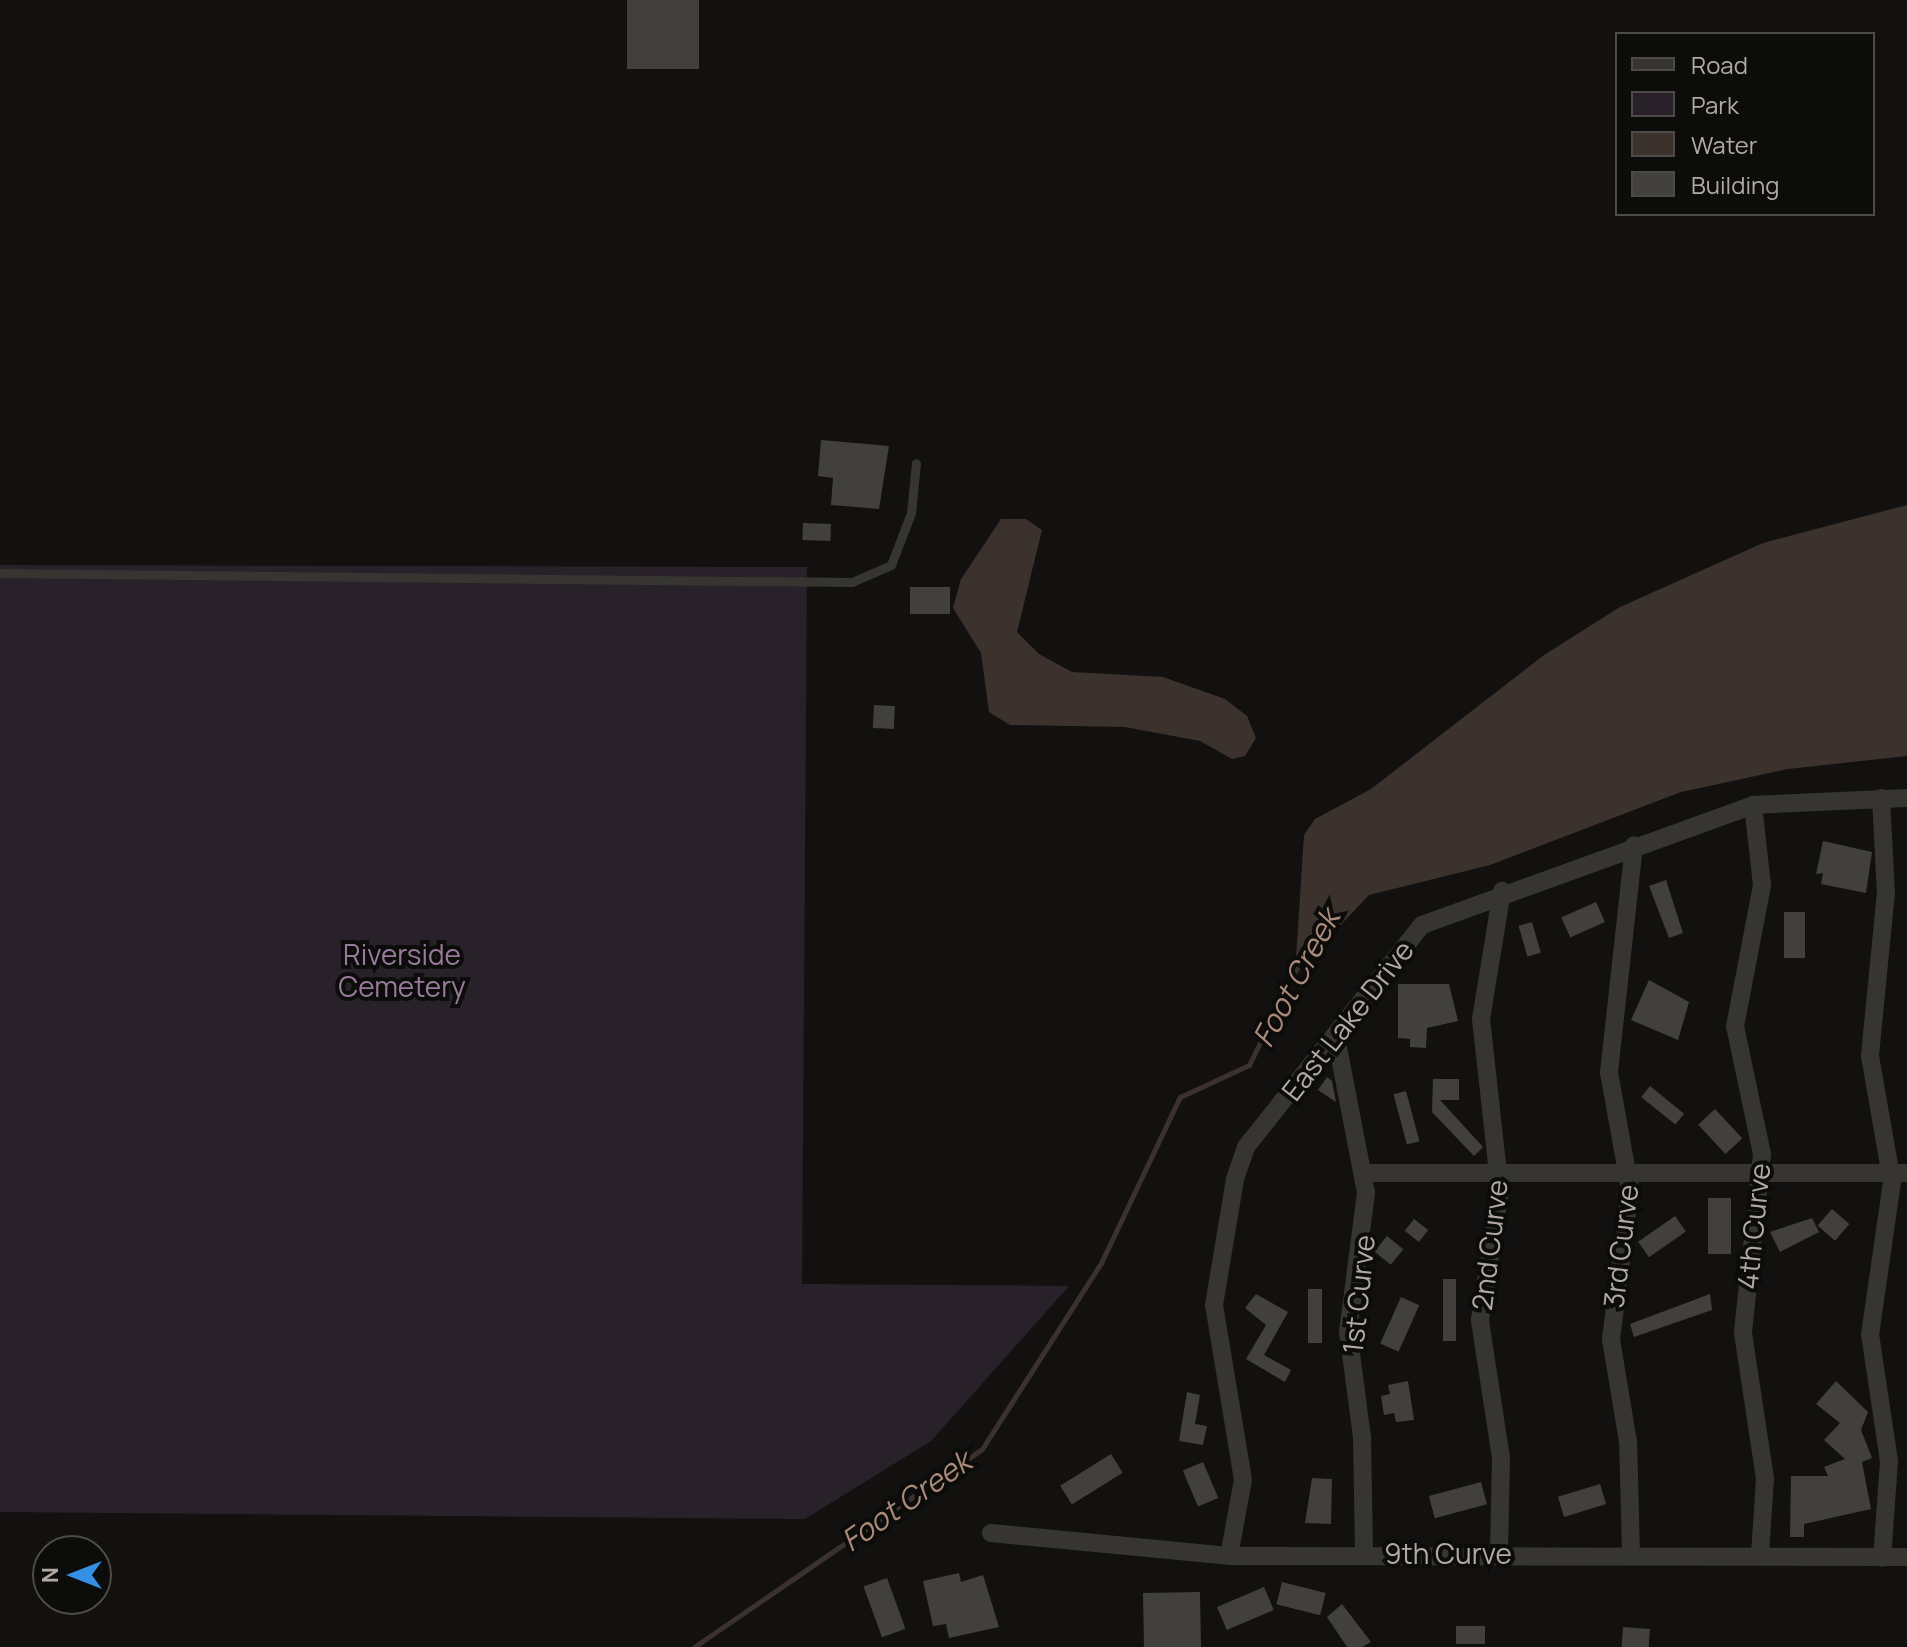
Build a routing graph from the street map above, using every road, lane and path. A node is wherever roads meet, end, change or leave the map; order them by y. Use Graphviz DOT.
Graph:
graph roads {
  1 [pos="916,463"];
  2 [pos="0,573"];
  3 [pos="1881,798"];
  4 [pos="1907,798"];
  5 [pos="1753,805"];
  6 [pos="1634,845"];
  7 [pos="1502,891"];
  8 [pos="1336,1037"];
  9 [pos="1364,1173"];
  10 [pos="1499,1173"];
  11 [pos="1629,1173"];
  12 [pos="1762,1173"];
  13 [pos="1899,1173"];
  14 [pos="991,1533"];
  15 [pos="1364,1553"];
  16 [pos="1499,1553"];
  17 [pos="1631,1553"];
  18 [pos="1760,1554"];
  19 [pos="1229,1556"];
  20 [pos="1907,1557"];
  21 [pos="1882,1558"];
  1 -- 2 [label="lane"];
  3 -- 4 [label="street, East Lake Drive"];
  3 -- 5 [label="street, East Lake Drive"];
  3 -- 13 [label="street"];
  5 -- 6 [label="street, East Lake Drive"];
  5 -- 12 [label="street, 4th Curve"];
  6 -- 7 [label="street, East Lake Drive"];
  6 -- 11 [label="street, 3rd Curve"];
  7 -- 8 [label="street, East Lake Drive"];
  7 -- 10 [label="street, 2nd Curve"];
  8 -- 9 [label="street, 1st Curve"];
  8 -- 19 [label="street, East Lake Drive"];
  9 -- 10 [label="street"];
  9 -- 15 [label="street, 1st Curve"];
  10 -- 11 [label="street"];
  10 -- 16 [label="street, 2nd Curve"];
  11 -- 12 [label="street"];
  11 -- 17 [label="street, 3rd Curve"];
  12 -- 13 [label="street"];
  12 -- 18 [label="street, 4th Curve"];
  13 -- 21 [label="street"];
  14 -- 19 [label="street, 9th Curve"];
  15 -- 16 [label="street, 9th Curve"];
  15 -- 19 [label="street, 9th Curve"];
  16 -- 17 [label="street, 9th Curve"];
  17 -- 18 [label="street, 9th Curve"];
  18 -- 21 [label="street, 9th Curve"];
  20 -- 21 [label="street, 9th Curve"];
}
